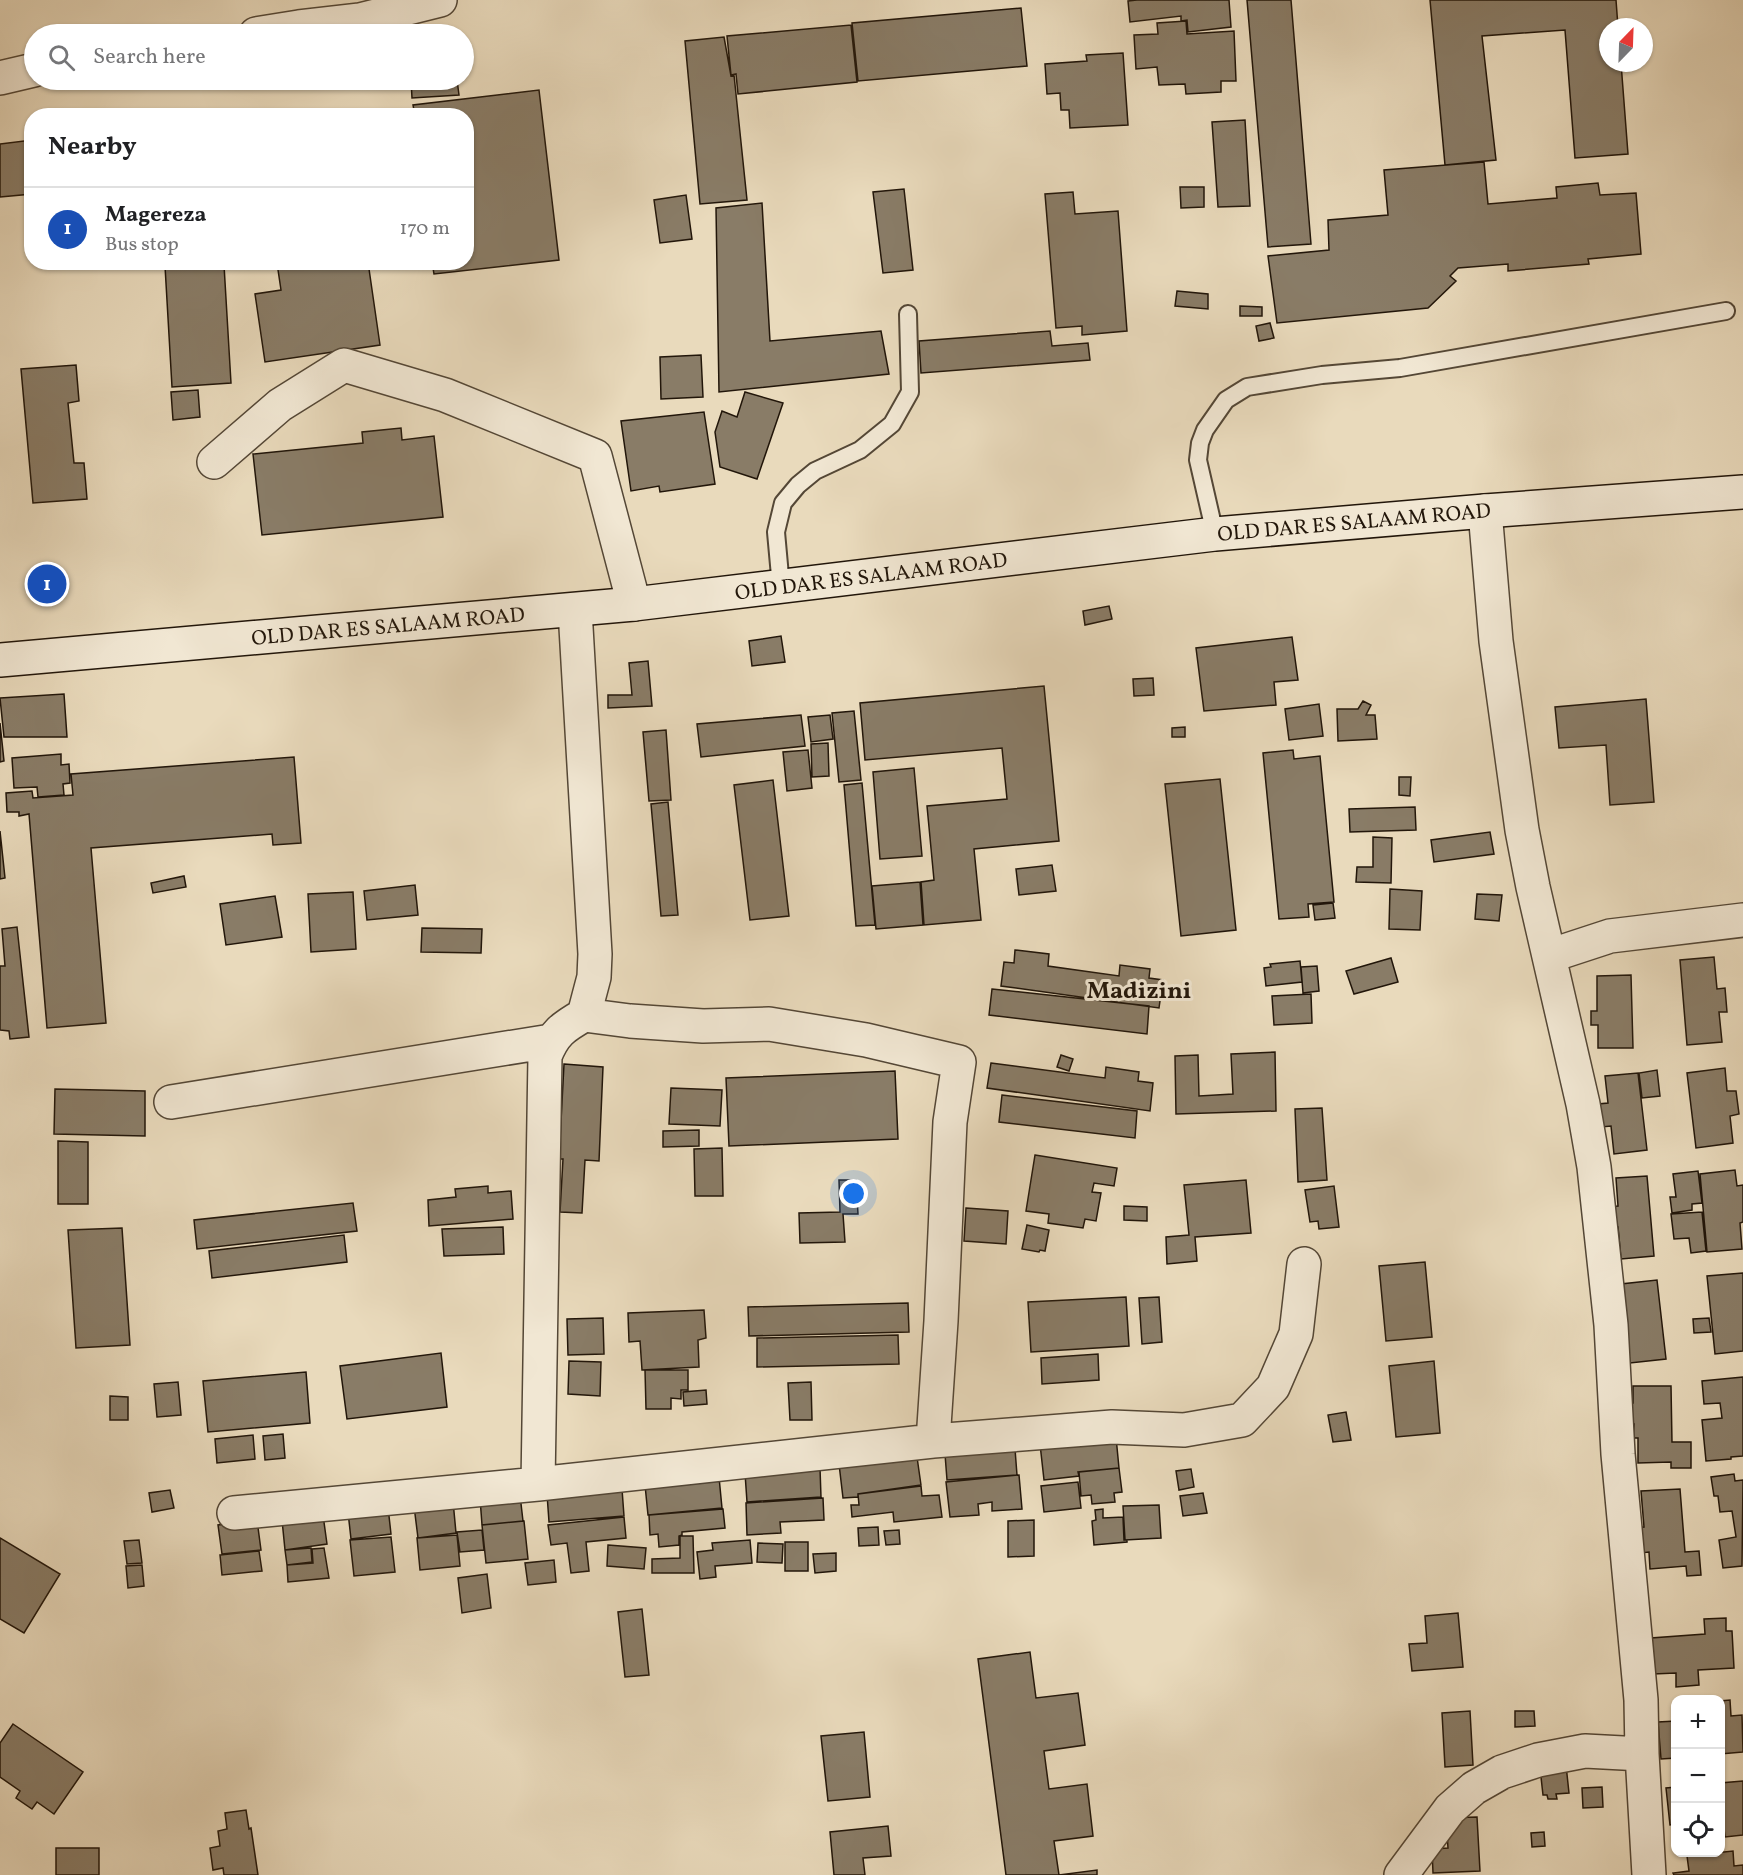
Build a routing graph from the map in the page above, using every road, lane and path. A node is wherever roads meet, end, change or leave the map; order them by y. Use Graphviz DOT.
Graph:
graph roads {
  1 [pos="440,0"];
  2 [pos="325,24"];
  3 [pos="24,72"];
  4 [pos="0,78"];
  5 [pos="1726,311"];
  6 [pos="908,314"];
  7 [pos="214,462"];
  8 [pos="1743,492"];
  9 [pos="1485,510"];
  10 [pos="1215,534"];
  11 [pos="781,586"];
  12 [pos="634,604"];
  13 [pos="575,610"];
  14 [pos="0,660"];
  15 [pos="1743,920"];
  16 [pos="1549,956"];
  17 [pos="584,1015"];
  18 [pos="551,1041"];
  19 [pos="171,1102"];
  20 [pos="1304,1264"];
  21 [pos="933,1441"];
  22 [pos="538,1484"];
  23 [pos="234,1513"];
  24 [pos="1642,1754"];
  25 [pos="1401,1875"];
  26 [pos="1650,1875"];
  1 -- 2 [label="street"];
  3 -- 4 [label="street"];
  5 -- 10 [label="lane"];
  6 -- 11 [label="lane"];
  7 -- 12 [label="street"];
  8 -- 9 [label="street, OLD DAR ES SALAAM ROAD"];
  9 -- 10 [label="street, OLD DAR ES SALAAM ROAD"];
  9 -- 16 [label="street"];
  10 -- 11 [label="street, OLD DAR ES SALAAM ROAD"];
  11 -- 12 [label="street, OLD DAR ES SALAAM ROAD"];
  12 -- 13 [label="street, OLD DAR ES SALAAM ROAD"];
  13 -- 14 [label="street, OLD DAR ES SALAAM ROAD"];
  13 -- 17 [label="street"];
  15 -- 16 [label="street"];
  16 -- 24 [label="street"];
  17 -- 18 [label="street"];
  17 -- 21 [label="street"];
  18 -- 19 [label="street"];
  18 -- 22 [label="street"];
  20 -- 21 [label="street"];
  21 -- 22 [label="street"];
  22 -- 23 [label="street"];
  24 -- 25 [label="street"];
  24 -- 26 [label="street"];
}
